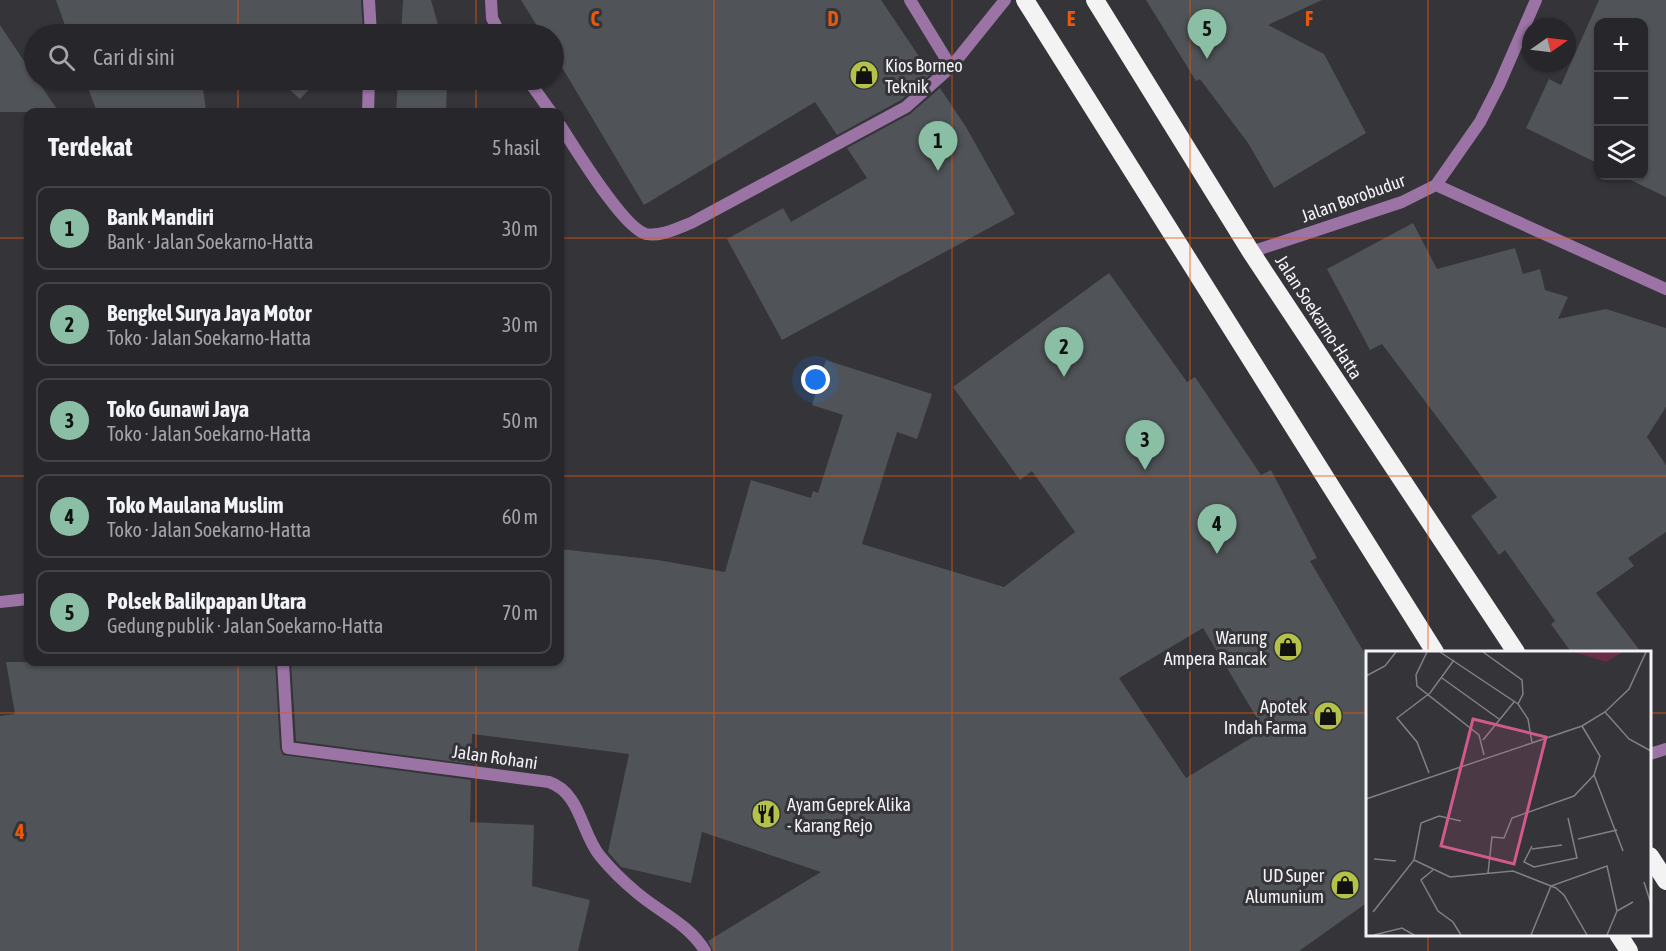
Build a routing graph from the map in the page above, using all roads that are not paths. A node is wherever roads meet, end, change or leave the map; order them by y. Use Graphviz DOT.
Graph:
graph roads {
  1 [pos="369,0"];
  2 [pos="491,0"];
  3 [pos="910,0"];
  4 [pos="1005,0"];
  5 [pos="1025,0"];
  6 [pos="1095,0"];
  7 [pos="1536,0"];
  8 [pos="370,24"];
  9 [pos="495,24"];
  10 [pos="951,68"];
  11 [pos="369,90"];
  12 [pos="535,90"];
  13 [pos="368,108"];
  14 [pos="548,108"];
  15 [pos="564,131"];
  16 [pos="1436,184"];
  17 [pos="1251,252"];
  18 [pos="1666,289"];
  19 [pos="24,599"];
  20 [pos="0,602"];
  21 [pos="1434,651"];
  22 [pos="1515,651"];
  23 [pos="283,666"];
  24 [pos="1666,748"];
  25 [pos="1651,754"];
  26 [pos="1651,858"];
  27 [pos="1666,881"];
  28 [pos="1619,936"];
  29 [pos="705,951"];
  30 [pos="1629,951"];
  1 -- 8 [label="street"];
  2 -- 9 [label="street"];
  3 -- 10 [label="street"];
  4 -- 10 [label="street"];
  5 -- 21 [label="highway"];
  6 -- 17 [label="highway, Jalan Soekarno-Hatta"];
  7 -- 16 [label="street, Jalan Borobudur"];
  10 -- 15 [label="street"];
  11 -- 13 [label="street"];
  12 -- 14 [label="street"];
  16 -- 17 [label="street, Jalan Borobudur"];
  16 -- 18 [label="street"];
  17 -- 22 [label="highway, Jalan Soekarno-Hatta"];
  19 -- 20 [label="street"];
  23 -- 29 [label="street, Jalan Rohani"];
  24 -- 25 [label="street"];
  26 -- 27 [label="highway"];
  28 -- 30 [label="highway"];
}
